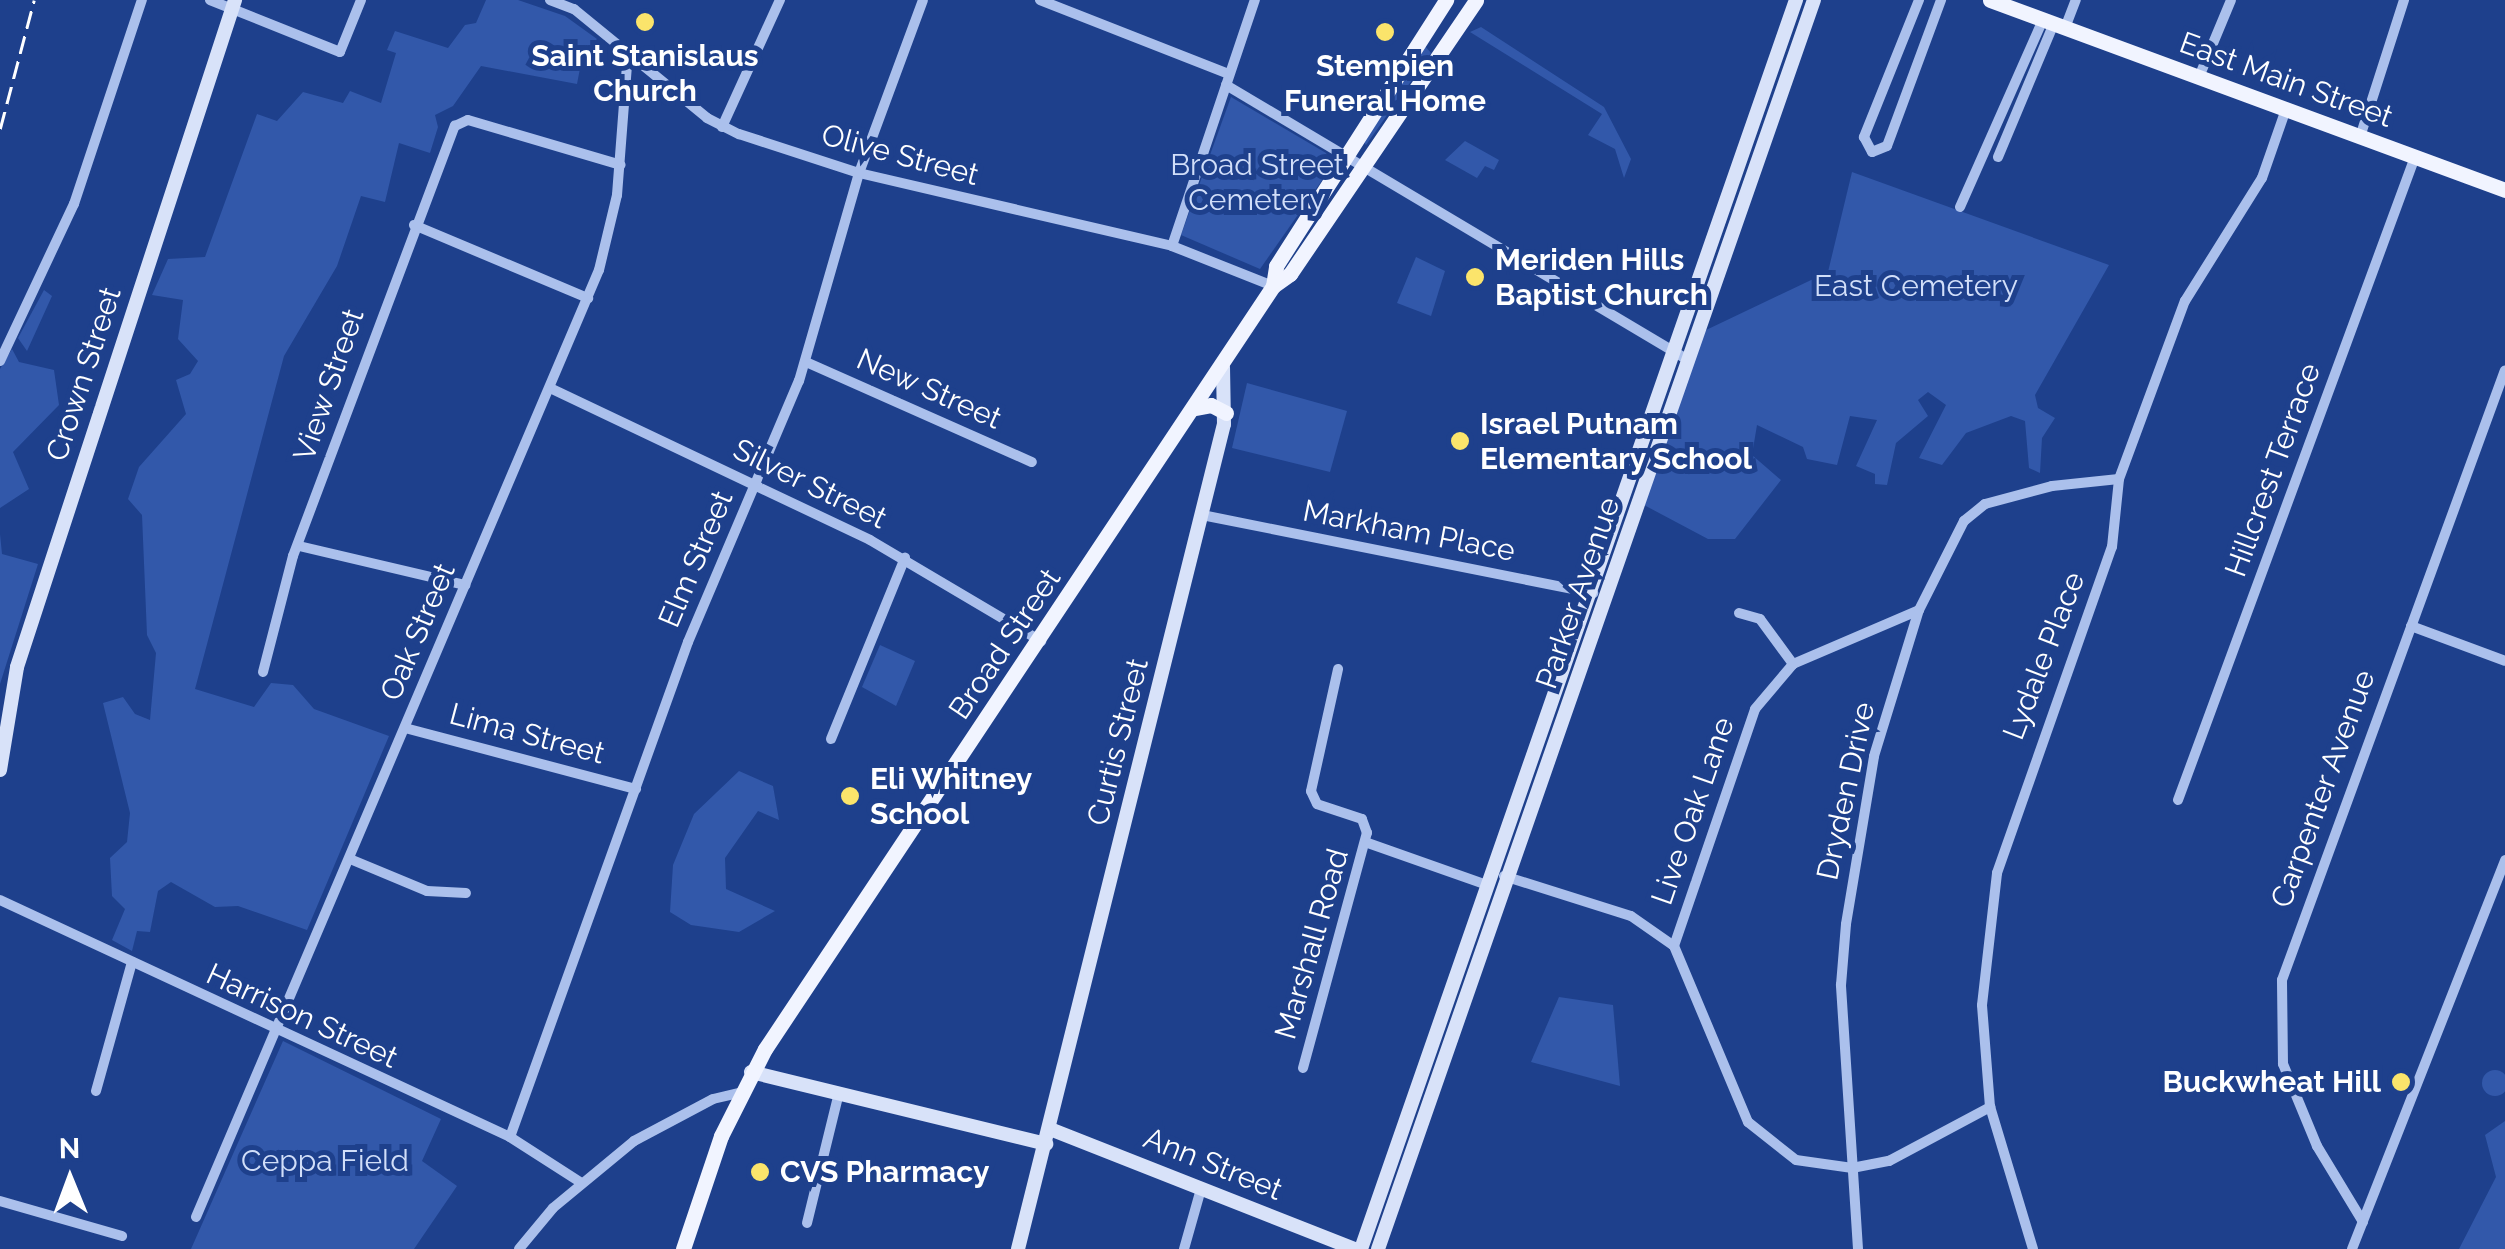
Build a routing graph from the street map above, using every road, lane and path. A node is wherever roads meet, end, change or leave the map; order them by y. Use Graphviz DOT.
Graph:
graph roads {
  1 [pos="142,0"];
  2 [pos="210,0"];
  3 [pos="361,0"];
  4 [pos="550,0"];
  5 [pos="780,0"];
  6 [pos="923,0"];
  7 [pos="1040,0"];
  8 [pos="1254,0"];
  9 [pos="1446,0"];
  10 [pos="1476,0"];
  11 [pos="1796,0"];
  12 [pos="1814,0"];
  13 [pos="1920,0"];
  14 [pos="1941,0"];
  15 [pos="1990,0"];
  16 [pos="2076,0"];
  17 [pos="2231,0"];
  18 [pos="2404,0"];
  19 [pos="233,4"];
  20 [pos="577,5"];
  21 [pos="2054,24"];
  22 [pos="1427,30"];
  23 [pos="1447,42"];
  24 [pos="628,52"];
  25 [pos="1888,76"];
  26 [pos="2199,77"];
  27 [pos="1227,80"];
  28 [pos="1911,85"];
  29 [pos="2286,109"];
  30 [pos="1997,123"];
  31 [pos="722,127"];
  32 [pos="2010,128"];
  33 [pos="2360,137"];
  34 [pos="1345,156"];
  35 [pos="1998,156"];
  36 [pos="2416,157"];
  37 [pos="620,165"];
  38 [pos="1362,167"];
  39 [pos="858,173"];
  40 [pos="2505,190"];
  41 [pos="1727,198"];
  42 [pos="1743,204"];
  43 [pos="1960,206"];
  44 [pos="414,225"];
  45 [pos="1172,246"];
  46 [pos="1273,286"];
  47 [pos="588,298"];
  48 [pos="1673,354"];
  49 [pos="1688,360"];
  50 [pos="0,361"];
  51 [pos="806,362"];
  52 [pos="1224,366"];
  53 [pos="2505,370"];
  54 [pos="550,388"];
  55 [pos="1196,408"];
  56 [pos="1226,413"];
  57 [pos="1032,462"];
  58 [pos="1635,462"];
  59 [pos="1651,467"];
  60 [pos="2119,479"];
  61 [pos="755,484"];
  62 [pos="1202,516"];
  63 [pos="299,546"];
  64 [pos="905,558"];
  65 [pos="465,585"];
  66 [pos="1590,593"];
  67 [pos="1606,596"];
  68 [pos="1920,610"];
  69 [pos="1739,613"];
  70 [pos="2411,626"];
  71 [pos="1041,641"];
  72 [pos="2505,661"];
  73 [pos="1793,664"];
  74 [pos="1338,669"];
  75 [pos="262,672"];
  76 [pos="405,728"];
  77 [pos="1542,731"];
  78 [pos="1558,737"];
  79 [pos="831,739"];
  80 [pos="0,770"];
  81 [pos="636,788"];
  82 [pos="2178,800"];
  83 [pos="1365,842"];
  84 [pos="350,860"];
  85 [pos="2505,860"];
  86 [pos="1509,877"];
  87 [pos="1490,879"];
  88 [pos="466,893"];
  89 [pos="0,900"];
  90 [pos="1674,946"];
  91 [pos="132,962"];
  92 [pos="1449,996"];
  93 [pos="1465,1002"];
  94 [pos="276,1032"];
  95 [pos="1303,1068"];
  96 [pos="751,1072"];
  97 [pos="96,1091"];
  98 [pos="740,1092"];
  99 [pos="840,1093"];
  100 [pos="1990,1107"];
  101 [pos="1407,1117"];
  102 [pos="1423,1123"];
  103 [pos="510,1137"];
  104 [pos="1048,1137"];
  105 [pos="1852,1168"];
  106 [pos="580,1182"];
  107 [pos="1201,1188"];
  108 [pos="0,1201"];
  109 [pos="196,1217"];
  110 [pos="2363,1222"];
  111 [pos="807,1223"];
  112 [pos="122,1236"];
  113 [pos="519,1249"];
  114 [pos="683,1249"];
  115 [pos="1018,1249"];
  116 [pos="1184,1249"];
  117 [pos="1358,1249"];
  118 [pos="1378,1249"];
  119 [pos="1858,1249"];
  120 [pos="2033,1249"];
  121 [pos="2352,1249"];
  1 -- 50 [label="street"];
  2 -- 19 [label="street"];
  3 -- 19 [label="street"];
  4 -- 20 [label="street, Olive Street"];
  5 -- 31 [label="street"];
  6 -- 39 [label="street, Elm Street"];
  7 -- 27 [label="street"];
  8 -- 27 [label="street"];
  9 -- 22 [label="main road, Broad Street"];
  10 -- 23 [label="main road, Broad Street"];
  11 -- 41 [label="street, Parker Avenue"];
  12 -- 42 [label="street, Parker Avenue"];
  13 -- 25 [label="street"];
  14 -- 28 [label="street"];
  15 -- 21 [label="main road, East Main Street"];
  16 -- 21 [label="street"];
  17 -- 26 [label="street"];
  18 -- 33 [label="street"];
  19 -- 80 [label="street, Crown Street"];
  20 -- 24 [label="street, Olive Street"];
  21 -- 26 [label="main road, East Main Street"];
  21 -- 30 [label="street"];
  21 -- 32 [label="street"];
  22 -- 23 [label="main road"];
  22 -- 34 [label="main road, Broad Street"];
  23 -- 38 [label="main road, Broad Street"];
  24 -- 31 [label="street, Olive Street"];
  24 -- 37 [label="street, Oak Street"];
  25 -- 28 [label="street"];
  25 -- 28 [label="street"];
  26 -- 29 [label="main road, East Main Street"];
  27 -- 34 [label="street"];
  27 -- 45 [label="street"];
  29 -- 33 [label="main road, East Main Street"];
  29 -- 60 [label="street, Lydale Place"];
  30 -- 32 [label="street"];
  30 -- 43 [label="street"];
  31 -- 39 [label="street, Olive Street"];
  32 -- 35 [label="street"];
  33 -- 36 [label="main road, East Main Street"];
  34 -- 38 [label="street"];
  34 -- 46 [label="main road, Broad Street"];
  36 -- 40 [label="main road, East Main Street"];
  36 -- 82 [label="street, Hillcrest Terrace"];
  37 -- 44 [label="street, View Street"];
  37 -- 47 [label="street, Oak Street"];
  38 -- 46 [label="main road, Broad Street"];
  38 -- 48 [label="street"];
  39 -- 45 [label="street, Olive Street"];
  39 -- 51 [label="street, Elm Street"];
  41 -- 42 [label="street"];
  41 -- 48 [label="street, Parker Avenue"];
  42 -- 49 [label="street, Parker Avenue"];
  44 -- 47 [label="street"];
  44 -- 63 [label="street, View Street"];
  45 -- 46 [label="street, Olive Street"];
  46 -- 52 [label="main road, Broad Street"];
  47 -- 54 [label="street, Oak Street"];
  48 -- 49 [label="street"];
  48 -- 58 [label="street, Parker Avenue"];
  49 -- 59 [label="street, Parker Avenue"];
  51 -- 57 [label="street, New Street"];
  51 -- 61 [label="street, Elm Street"];
  52 -- 55 [label="main road, Broad Street"];
  52 -- 56 [label="street, Curtis Street"];
  53 -- 70 [label="street, Carpenter Avenue"];
  54 -- 61 [label="street, Silver Street"];
  54 -- 65 [label="street, Oak Street"];
  55 -- 56 [label="main road"];
  55 -- 71 [label="main road, Broad Street"];
  56 -- 62 [label="street, Curtis Street"];
  58 -- 59 [label="street, Parker Avenue"];
  58 -- 66 [label="street, Parker Avenue"];
  59 -- 67 [label="street, Parker Avenue"];
  60 -- 68 [label="street, Dryden Drive"];
  60 -- 100 [label="street, Lydale Place"];
  61 -- 64 [label="street, Silver Street"];
  61 -- 81 [label="street, Elm Street"];
  62 -- 66 [label="street, Markham Place"];
  62 -- 104 [label="street, Curtis Street"];
  63 -- 65 [label="street"];
  63 -- 75 [label="street, View Street"];
  64 -- 71 [label="street, Silver Street"];
  64 -- 79 [label="street"];
  65 -- 76 [label="street, Oak Street"];
  66 -- 67 [label="street, Markham Place"];
  66 -- 77 [label="street, Parker Avenue"];
  67 -- 78 [label="street, Parker Avenue"];
  68 -- 73 [label="street"];
  68 -- 105 [label="street, Dryden Drive"];
  69 -- 73 [label="street"];
  70 -- 72 [label="street"];
  70 -- 110 [label="street, Carpenter Avenue"];
  71 -- 96 [label="main road, Broad Street"];
  73 -- 90 [label="street, Live Oak Lane"];
  74 -- 83 [label="street"];
  76 -- 81 [label="street, Lima Street"];
  76 -- 84 [label="street, Oak Street"];
  77 -- 78 [label="street, Parker Avenue"];
  77 -- 87 [label="street, Parker Avenue"];
  78 -- 86 [label="street, Parker Avenue"];
  81 -- 103 [label="street, Elm Street"];
  83 -- 87 [label="street, Marshall Road"];
  83 -- 95 [label="street, Marshall Road"];
  84 -- 88 [label="street"];
  84 -- 94 [label="street, Oak Street"];
  85 -- 110 [label="street"];
  86 -- 87 [label="street"];
  86 -- 90 [label="street"];
  86 -- 93 [label="street, Parker Avenue"];
  87 -- 92 [label="street, Parker Avenue"];
  89 -- 91 [label="street, Harrison Street"];
  90 -- 105 [label="street"];
  91 -- 94 [label="street, Harrison Street"];
  91 -- 97 [label="street"];
  92 -- 93 [label="street"];
  92 -- 101 [label="street, Parker Avenue"];
  93 -- 102 [label="street, Parker Avenue"];
  94 -- 103 [label="street, Harrison Street"];
  94 -- 109 [label="street, Oak Street"];
  96 -- 98 [label="main road, Broad Street"];
  96 -- 99 [label="street, Ann Street"];
  98 -- 106 [label="street"];
  98 -- 114 [label="main road, Broad Street"];
  99 -- 104 [label="street, Ann Street"];
  99 -- 111 [label="street"];
  100 -- 105 [label="street"];
  100 -- 120 [label="street, Lydale Place"];
  101 -- 102 [label="street"];
  101 -- 117 [label="street, Parker Avenue"];
  102 -- 118 [label="street, Parker Avenue"];
  103 -- 106 [label="street, Harrison Street"];
  104 -- 107 [label="street, Ann Street"];
  104 -- 115 [label="street, Curtis Street"];
  105 -- 119 [label="street, Dryden Drive"];
  106 -- 113 [label="street"];
  107 -- 116 [label="street"];
  107 -- 117 [label="street, Ann Street"];
  108 -- 112 [label="street"];
  110 -- 121 [label="street"];
}
